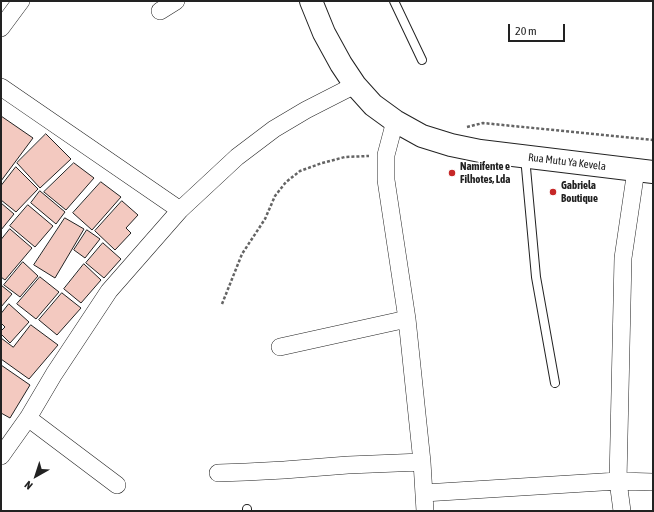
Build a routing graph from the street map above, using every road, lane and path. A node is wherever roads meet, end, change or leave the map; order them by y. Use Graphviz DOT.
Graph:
graph roads {
  1 [pos="21,1"];
  2 [pos="176,1"];
  3 [pos="311,1"];
  4 [pos="394,1"];
  5 [pos="160,11"];
  6 [pos="1,28"];
  7 [pos="422,60"];
  8 [pos="355,85"];
  9 [pos="1,88"];
  10 [pos="395,121"];
  11 [pos="460,128"];
  12 [pos="653,140"];
  13 [pos="386,155"];
  14 [pos="525,157"];
  15 [pos="644,171"];
  16 [pos="180,210"];
  17 [pos="222,304"];
  18 [pos="407,319"];
  19 [pos="280,347"];
  20 [pos="555,383"];
  21 [pos="28,418"];
  22 [pos="1,456"];
  23 [pos="422,462"];
  24 [pos="218,472"];
  25 [pos="618,481"];
  26 [pos="653,482"];
  27 [pos="118,485"];
  28 [pos="424,493"];
  29 [pos="425,511"];
  30 [pos="622,511"];
  1 -- 6 [label="street"];
  2 -- 5 [label="street"];
  3 -- 8 [label="main road, Rua Mutu Ya Kevela"];
  4 -- 7 [label="lane"];
  8 -- 10 [label="main road, Rua Mutu Ya Kevela"];
  8 -- 16 [label="street"];
  9 -- 16 [label="street"];
  10 -- 13 [label="street"];
  10 -- 14 [label="main road, Rua Mutu Ya Kevela"];
  11 -- 12 [label="path"];
  13 -- 17 [label="path"];
  13 -- 18 [label="street"];
  14 -- 15 [label="main road, Rua Mutu Ya Kevela"];
  14 -- 20 [label="lane"];
  15 -- 25 [label="street"];
  16 -- 21 [label="street"];
  18 -- 19 [label="street"];
  18 -- 23 [label="street"];
  21 -- 22 [label="street"];
  21 -- 27 [label="street"];
  23 -- 24 [label="street"];
  23 -- 28 [label="street"];
  25 -- 26 [label="street"];
  25 -- 28 [label="street"];
  25 -- 30 [label="street"];
  28 -- 29 [label="street"];
}
